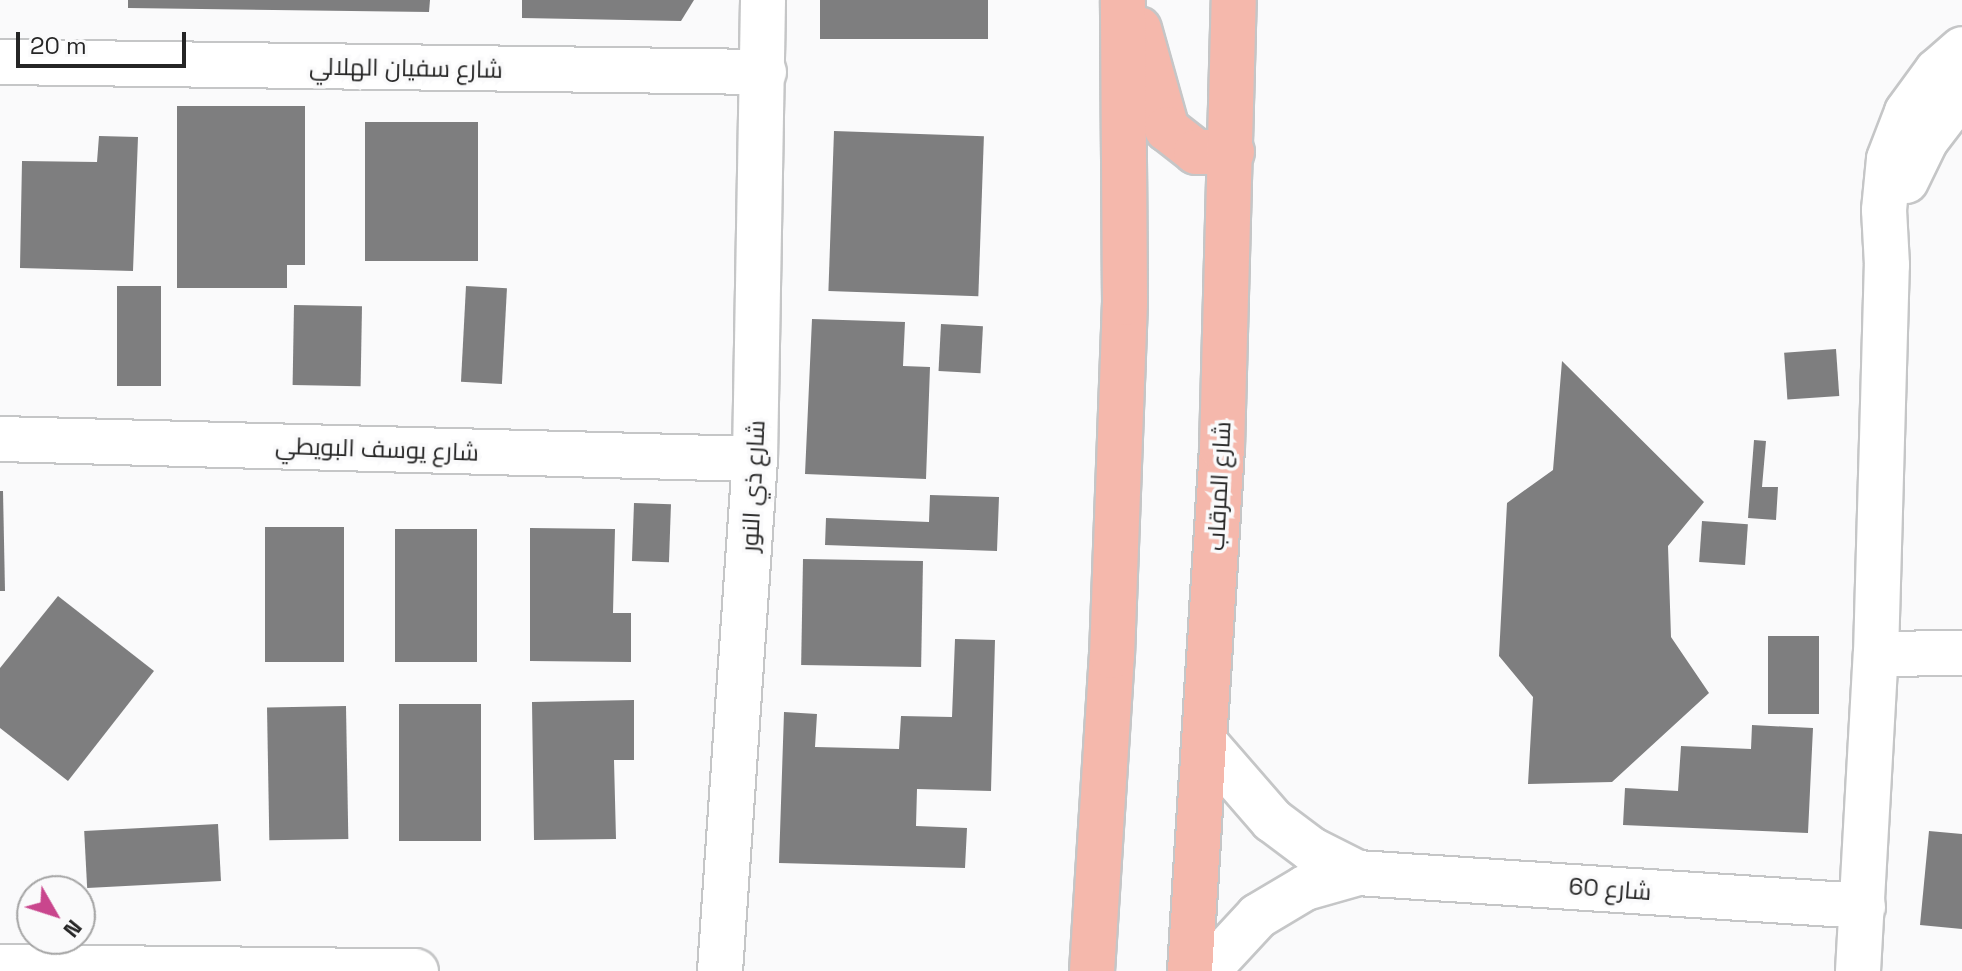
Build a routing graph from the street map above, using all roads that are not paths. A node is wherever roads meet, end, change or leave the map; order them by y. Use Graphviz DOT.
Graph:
graph roads {
  1 [pos="763,0"];
  2 [pos="1123,0"];
  3 [pos="1132,0"];
  4 [pos="1234,0"];
  5 [pos="1962,49"];
  6 [pos="0,62"];
  7 [pos="764,72"];
  8 [pos="1962,93"];
  9 [pos="1232,152"];
  10 [pos="1887,265"];
  11 [pos="0,439"];
  12 [pos="755,459"];
  13 [pos="1962,653"];
  14 [pos="1876,654"];
  15 [pos="1206,744"];
  16 [pos="1358,873"];
  17 [pos="1863,906"];
  18 [pos="0,967"];
  19 [pos="416,971"];
  20 [pos="720,971"];
  21 [pos="1092,971"];
  22 [pos="1190,971"];
  23 [pos="1207,971"];
  24 [pos="1858,971"];
  1 -- 7 [label="street, شارع ذي النور"];
  2 -- 21 [label="main road"];
  3 -- 9 [label="main road"];
  4 -- 9 [label="main road, شارع المرقاب"];
  5 -- 10 [label="street"];
  6 -- 7 [label="street, شارع سفيان الهلالي"];
  7 -- 12 [label="street, شارع ذي النور"];
  8 -- 10 [label="street"];
  9 -- 15 [label="main road, شارع المرقاب"];
  10 -- 14 [label="street"];
  11 -- 12 [label="street, شارع يوسف البويطي"];
  12 -- 20 [label="street, شارع ذي النور"];
  13 -- 14 [label="street"];
  14 -- 17 [label="street"];
  15 -- 16 [label="street, شارع 60"];
  15 -- 22 [label="main road, شارع المرقاب"];
  16 -- 17 [label="street, شارع 60"];
  16 -- 23 [label="street, شارع 60"];
  17 -- 24 [label="street"];
  18 -- 19 [label="street"];
}
